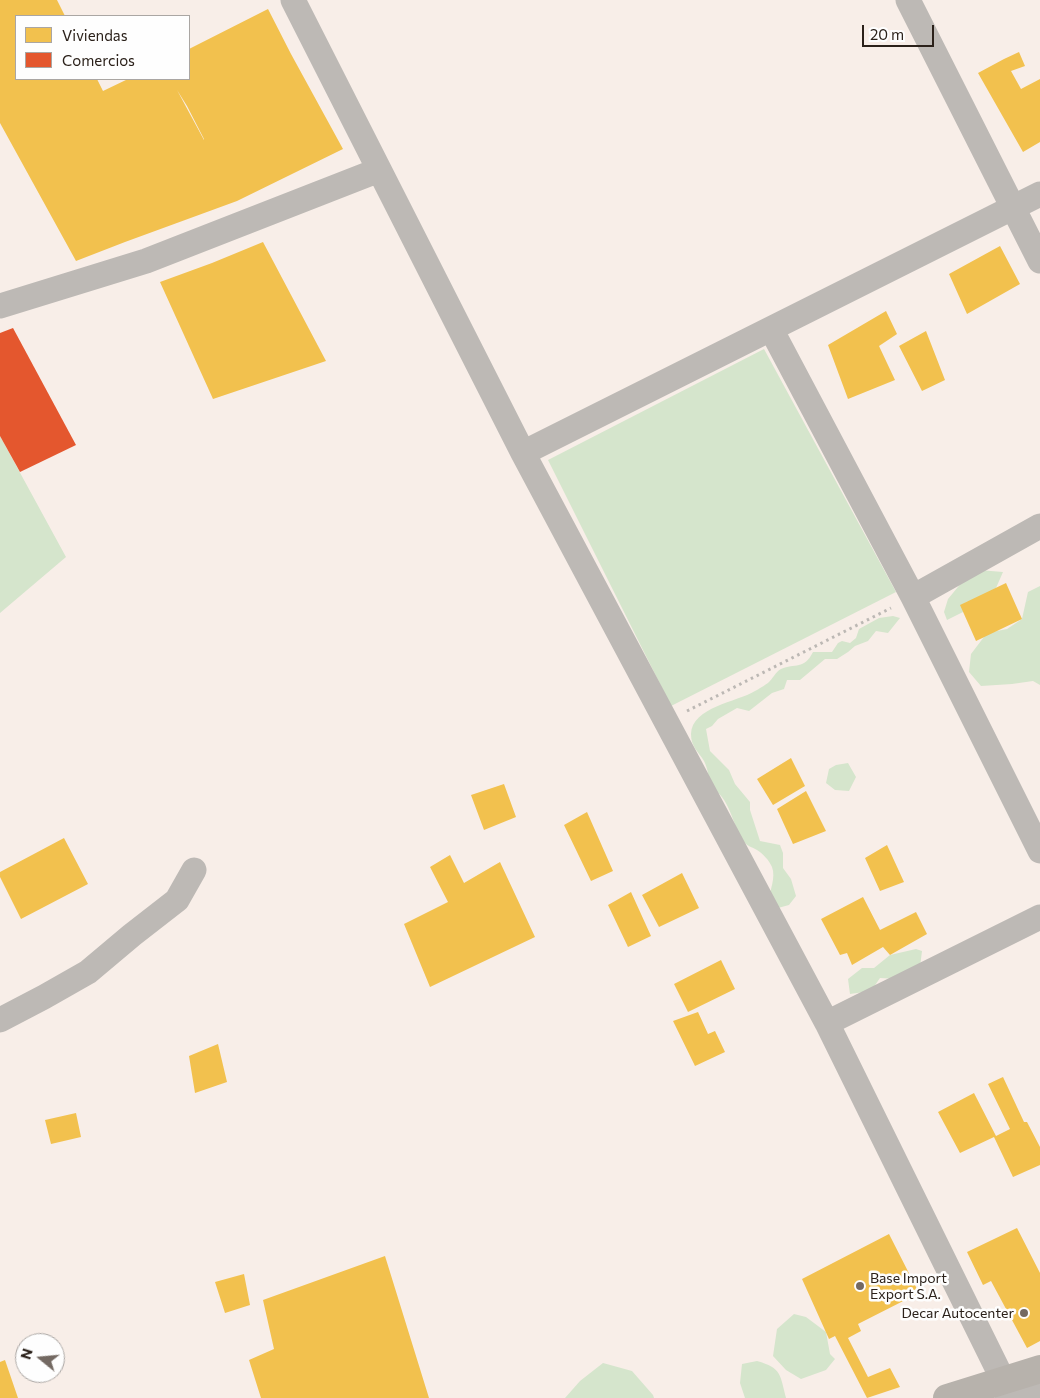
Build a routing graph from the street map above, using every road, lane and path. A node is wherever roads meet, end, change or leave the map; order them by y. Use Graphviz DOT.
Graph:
graph roads {
  1 [pos="292,0"];
  2 [pos="908,0"];
  3 [pos="379,170"];
  4 [pos="1040,194"];
  5 [pos="1013,208"];
  6 [pos="1040,261"];
  7 [pos="0,306"];
  8 [pos="772,329"];
  9 [pos="523,453"];
  10 [pos="1040,526"];
  11 [pos="913,597"];
  12 [pos="666,721"];
  13 [pos="1040,851"];
  14 [pos="194,870"];
  15 [pos="1040,917"];
  16 [pos="0,1020"];
  17 [pos="827,1023"];
  18 [pos="1040,1369"];
  19 [pos="1005,1389"];
  20 [pos="1040,1393"];
  21 [pos="947,1398"];
  22 [pos="1023,1398"];
  1 -- 3 [label="street"];
  2 -- 5 [label="street"];
  3 -- 7 [label="street"];
  3 -- 9 [label="street"];
  4 -- 5 [label="street"];
  5 -- 6 [label="street"];
  5 -- 8 [label="street"];
  8 -- 9 [label="street"];
  8 -- 11 [label="street"];
  9 -- 12 [label="street"];
  10 -- 11 [label="street"];
  11 -- 12 [label="path"];
  11 -- 13 [label="street"];
  12 -- 17 [label="street"];
  14 -- 16 [label="street"];
  15 -- 17 [label="street"];
  17 -- 19 [label="street"];
  18 -- 19 [label="main road"];
  19 -- 21 [label="main road"];
  20 -- 22 [label="street"];
}
